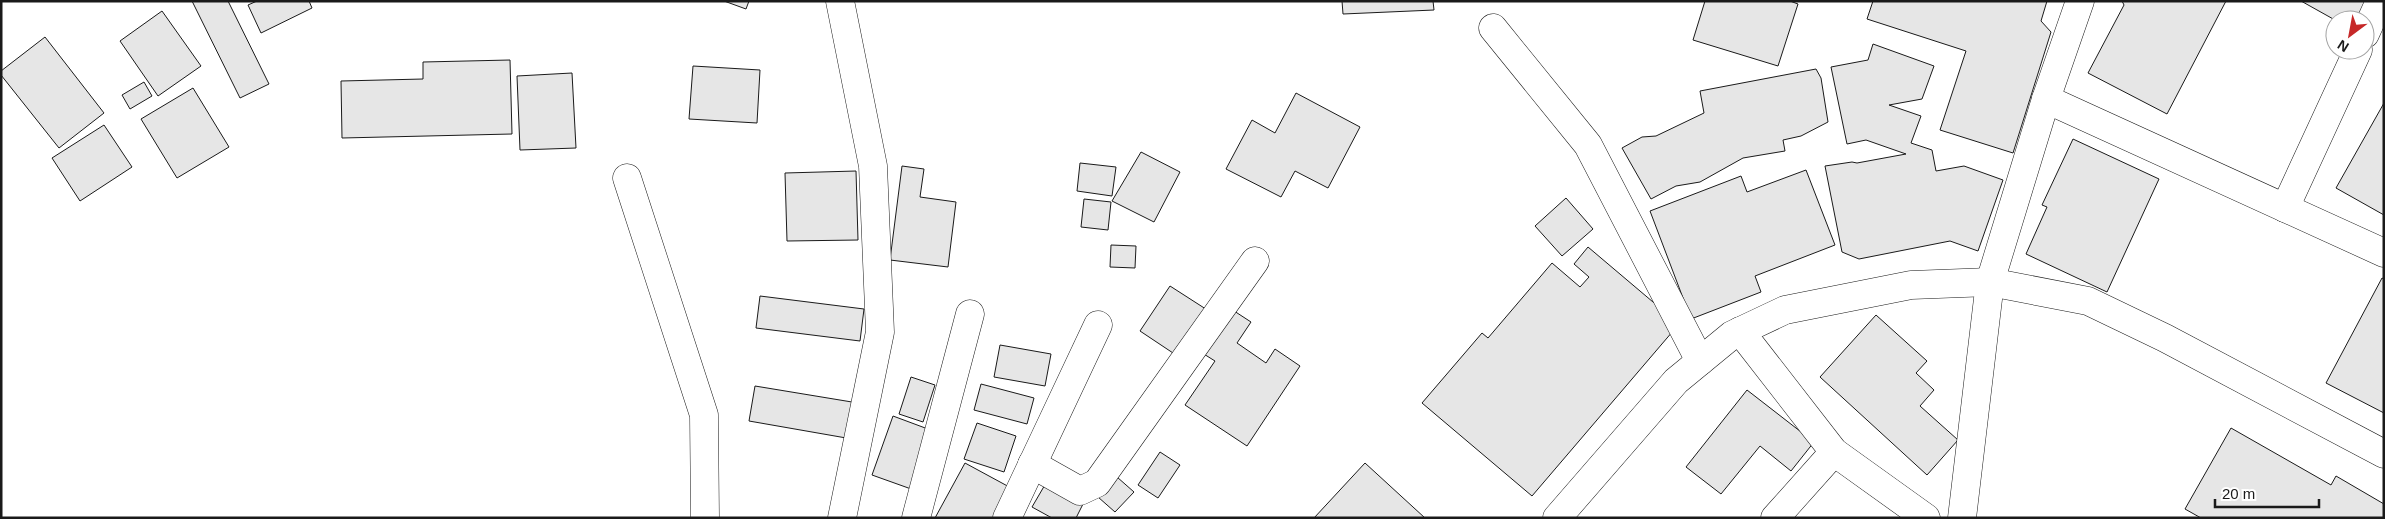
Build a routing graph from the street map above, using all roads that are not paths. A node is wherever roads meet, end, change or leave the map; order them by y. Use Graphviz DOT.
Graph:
graph roads {
  1 [pos="840,1"];
  2 [pos="2080,1"];
  3 [pos="1493,28"];
  4 [pos="2353,60"];
  5 [pos="2046,99"];
  6 [pos="627,178"];
  7 [pos="2284,208"];
  8 [pos="2384,253"];
  9 [pos="1255,261"];
  10 [pos="1990,282"];
  11 [pos="970,314"];
  12 [pos="1098,325"];
  13 [pos="1740,331"];
  14 [pos="1700,361"];
  15 [pos="1834,452"];
  16 [pos="2384,454"];
  17 [pos="1032,464"];
  18 [pos="706,518"];
  19 [pos="842,518"];
  20 [pos="916,518"];
  21 [pos="1007,518"];
  22 [pos="1557,518"];
  23 [pos="1775,518"];
  24 [pos="1926,518"];
  25 [pos="1962,518"];
  1 -- 19 [label="street"];
  2 -- 5 [label="street"];
  3 -- 14 [label="street"];
  4 -- 7 [label="street"];
  5 -- 7 [label="street"];
  5 -- 10 [label="street"];
  6 -- 18 [label="street"];
  7 -- 8 [label="street"];
  9 -- 17 [label="street"];
  10 -- 13 [label="street"];
  10 -- 16 [label="street"];
  10 -- 25 [label="street"];
  11 -- 20 [label="street"];
  12 -- 17 [label="street"];
  13 -- 14 [label="street"];
  13 -- 15 [label="street"];
  14 -- 22 [label="street"];
  15 -- 23 [label="street"];
  15 -- 24 [label="street"];
  17 -- 21 [label="street"];
}
